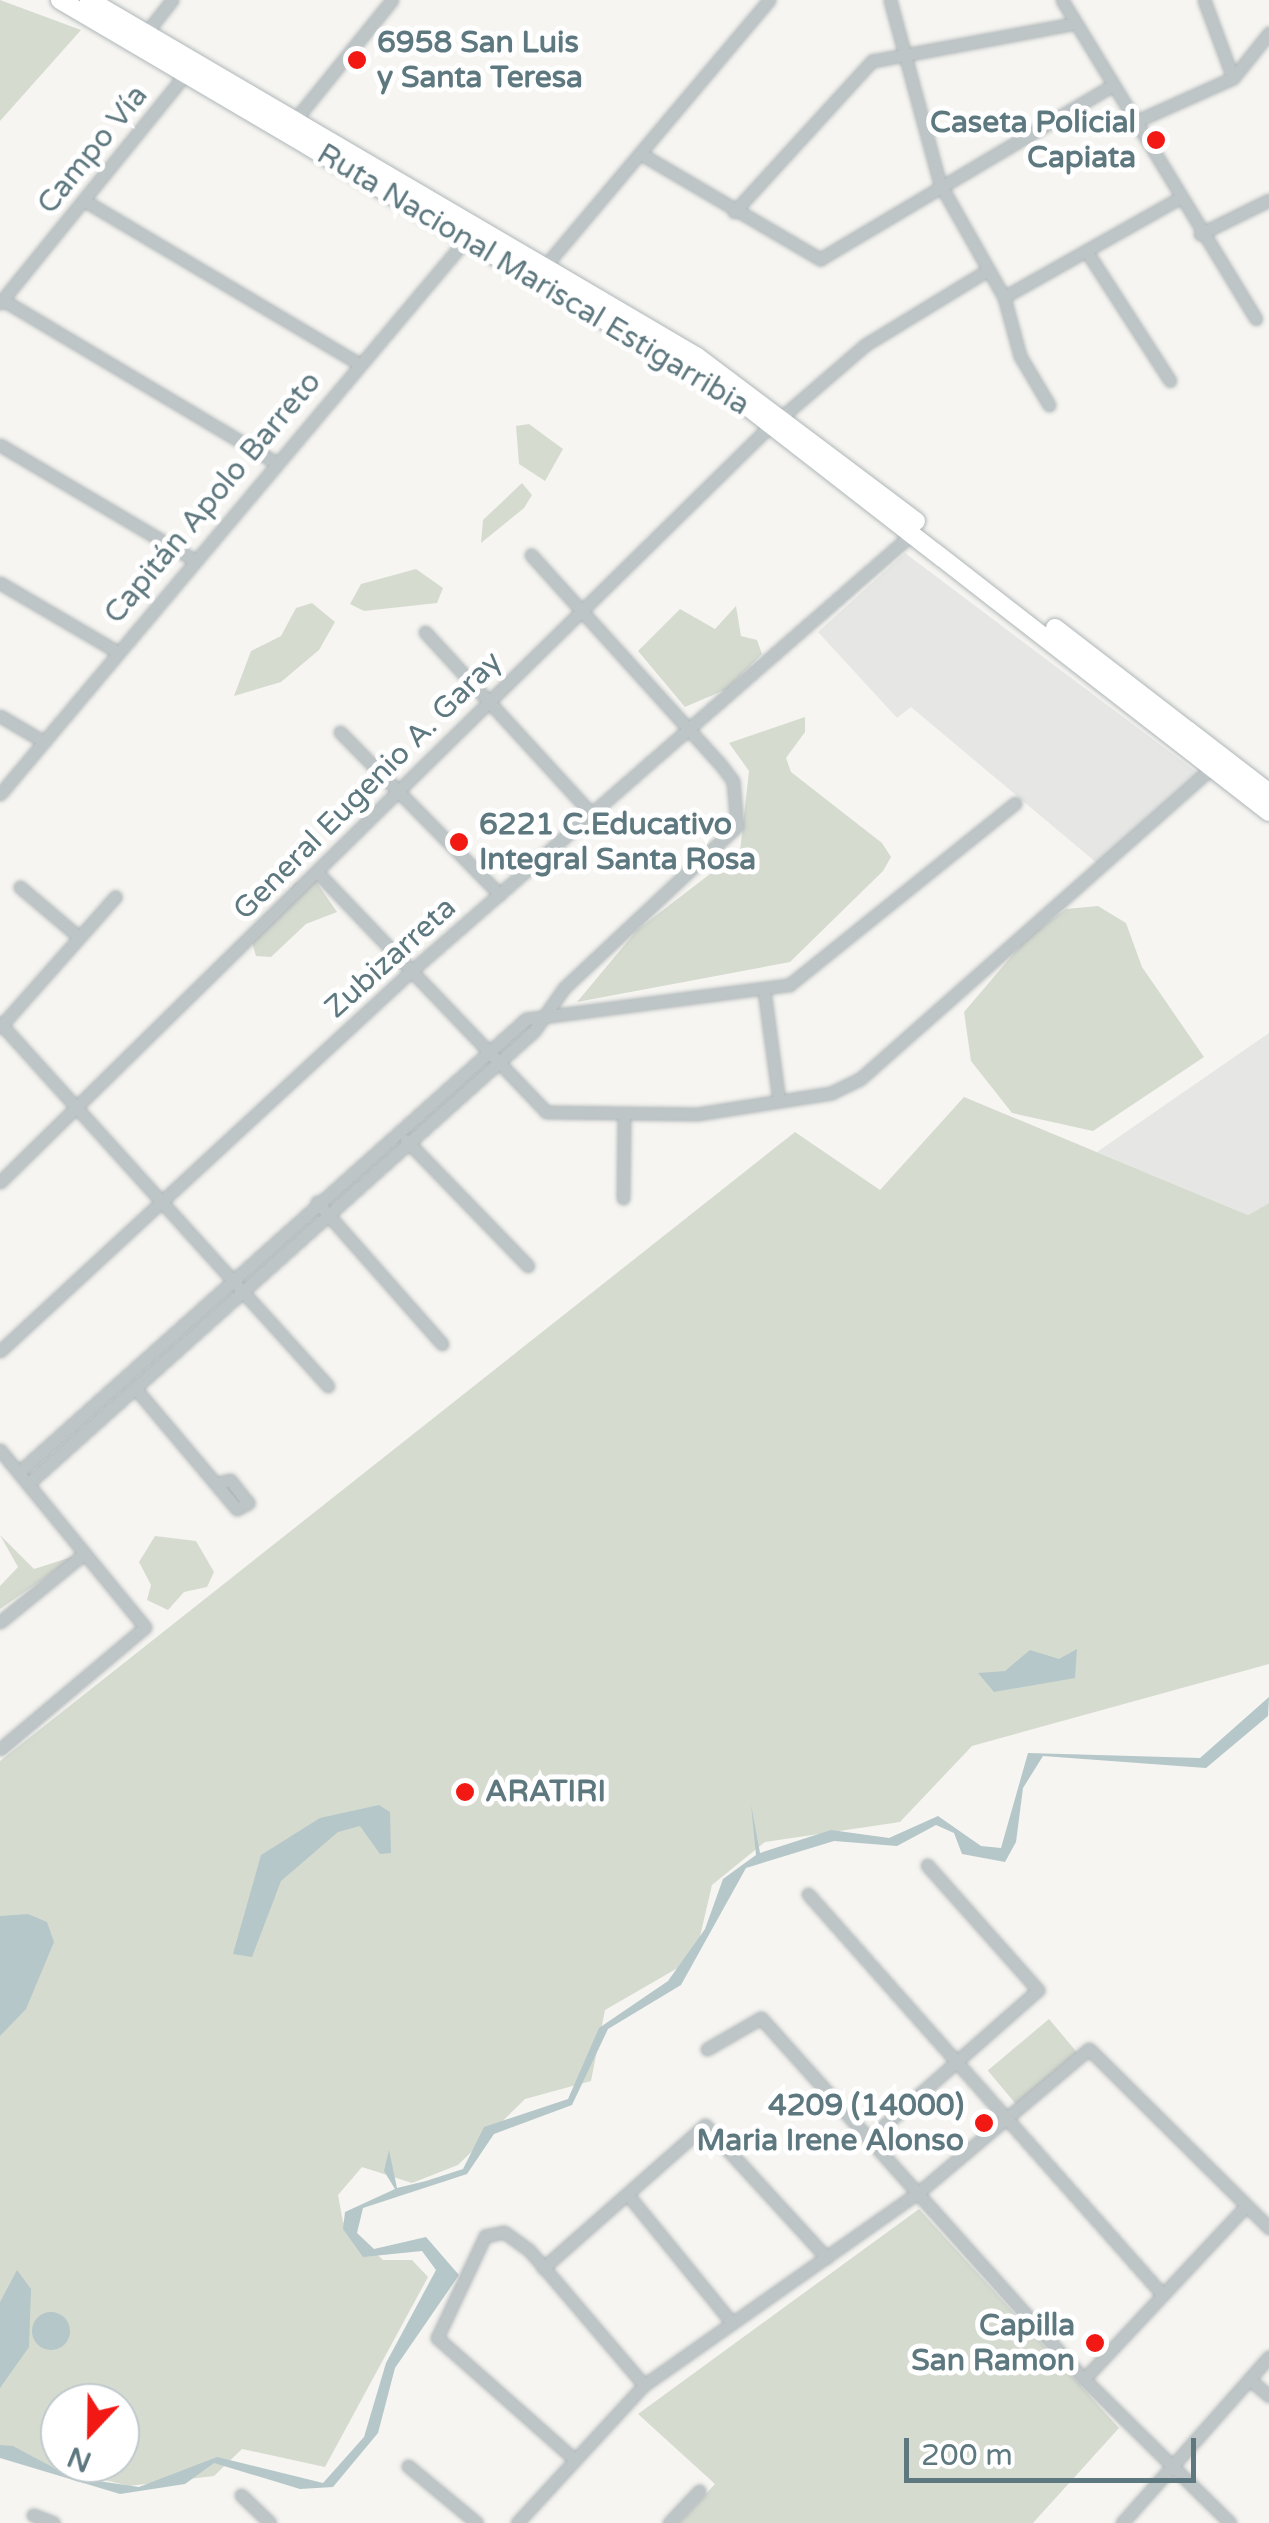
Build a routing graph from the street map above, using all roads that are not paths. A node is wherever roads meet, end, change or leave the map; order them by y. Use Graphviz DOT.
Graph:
graph roads {
  1 [pos="60,0"];
  2 [pos="89,0"];
  3 [pos="172,0"];
  4 [pos="392,0"];
  5 [pos="769,0"];
  6 [pos="890,0"];
  7 [pos="1062,0"];
  8 [pos="1204,0"];
  9 [pos="1071,24"];
  10 [pos="146,33"];
  11 [pos="1269,33"];
  12 [pos="901,52"];
  13 [pos="186,73"];
  14 [pos="1233,78"];
  15 [pos="1108,88"];
  16 [pos="296,120"];
  17 [pos="1130,124"];
  18 [pos="642,154"];
  19 [pos="940,184"];
  20 [pos="85,200"];
  21 [pos="1176,200"];
  22 [pos="1269,200"];
  23 [pos="734,212"];
  24 [pos="1200,234"];
  25 [pos="468,237"];
  26 [pos="1087,252"];
  27 [pos="546,266"];
  28 [pos="986,271"];
  29 [pos="1004,297"];
  30 [pos="1,302"];
  31 [pos="1256,319"];
  32 [pos="358,364"];
  33 [pos="1170,382"];
  34 [pos="1049,405"];
  35 [pos="778,420"];
  36 [pos="0,446"];
  37 [pos="276,462"];
  38 [pos="913,533"];
  39 [pos="532,555"];
  40 [pos="194,559"];
  41 [pos="0,583"];
  42 [pos="581,610"];
  43 [pos="425,632"];
  44 [pos="116,651"];
  45 [pos="487,701"];
  46 [pos="0,716"];
  47 [pos="690,727"];
  48 [pos="340,732"];
  49 [pos="40,740"];
  50 [pos="1218,762"];
  51 [pos="398,787"];
  52 [pos="1269,793"];
  53 [pos="0,794"];
  54 [pos="1015,802"];
  55 [pos="1269,812"];
  56 [pos="592,814"];
  57 [pos="318,872"];
  58 [pos="20,886"];
  59 [pos="500,895"];
  60 [pos="115,897"];
  61 [pos="79,937"];
  62 [pos="410,972"];
  63 [pos="764,990"];
  64 [pos="546,1013"];
  65 [pos="0,1025"];
  66 [pos="484,1052"];
  67 [pos="496,1064"];
  68 [pos="778,1101"];
  69 [pos="77,1108"];
  70 [pos="624,1117"];
  71 [pos="398,1130"];
  72 [pos="408,1142"];
  73 [pos="0,1182"];
  74 [pos="623,1198"];
  75 [pos="317,1202"];
  76 [pos="162,1204"];
  77 [pos="328,1215"];
  78 [pos="528,1266"];
  79 [pos="231,1278"];
  80 [pos="242,1290"];
  81 [pos="442,1344"];
  82 [pos="0,1351"];
  83 [pos="328,1386"];
  84 [pos="135,1388"];
  85 [pos="0,1450"];
  86 [pos="19,1472"];
  87 [pos="220,1482"];
  88 [pos="29,1483"];
  89 [pos="85,1553"];
  90 [pos="0,1622"];
  91 [pos="0,1749"];
  92 [pos="927,1865"];
  93 [pos="808,1894"];
  94 [pos="708,2048"];
  95 [pos="955,2064"];
  96 [pos="1006,2122"];
  97 [pos="870,2138"];
  98 [pos="919,2192"];
  99 [pos="628,2195"];
  100 [pos="1246,2206"];
  101 [pos="1269,2228"];
  102 [pos="828,2258"];
  103 [pos="543,2268"];
  104 [pos="1162,2294"];
  105 [pos="732,2323"];
  106 [pos="1269,2357"];
  107 [pos="1084,2378"];
  108 [pos="1250,2378"];
  109 [pos="644,2385"];
  110 [pos="1269,2396"];
  111 [pos="574,2459"];
  112 [pos="408,2466"];
  113 [pos="1171,2466"];
  114 [pos="699,2490"];
  115 [pos="241,2496"];
  116 [pos="33,2515"];
  117 [pos="54,2523"];
  118 [pos="270,2523"];
  119 [pos="477,2523"];
  120 [pos="517,2523"];
  121 [pos="669,2523"];
  122 [pos="1122,2523"];
  123 [pos="1230,2523"];
  1 -- 13 [label="highway, Ruta Nacional Mariscal Estigarribia"];
  2 -- 10 [label="highway, Ruta Nacional Mariscal Estigarribia"];
  3 -- 10 [label="street"];
  4 -- 16 [label="street"];
  5 -- 18 [label="street"];
  6 -- 12 [label="street"];
  7 -- 9 [label="street"];
  8 -- 14 [label="street"];
  9 -- 12 [label="street"];
  9 -- 15 [label="street"];
  10 -- 16 [label="highway, Ruta Nacional Mariscal Estigarribia"];
  11 -- 14 [label="street"];
  12 -- 19 [label="street"];
  12 -- 23 [label="street"];
  13 -- 20 [label="street, Campo Vía"];
  13 -- 25 [label="highway, Ruta Nacional Mariscal Estigarribia"];
  14 -- 17 [label="street"];
  15 -- 17 [label="street"];
  15 -- 19 [label="street"];
  16 -- 27 [label="highway, Ruta Nacional Mariscal Estigarribia"];
  17 -- 21 [label="street"];
  18 -- 23 [label="street"];
  18 -- 27 [label="street"];
  19 -- 23 [label="street"];
  19 -- 28 [label="street"];
  20 -- 30 [label="street, Campo Vía"];
  20 -- 32 [label="street"];
  21 -- 24 [label="street"];
  21 -- 26 [label="street"];
  22 -- 24 [label="street"];
  24 -- 31 [label="street"];
  25 -- 32 [label="street, Capitán Apolo Barreto"];
  25 -- 35 [label="highway, Ruta Nacional Mariscal Estigarribia"];
  26 -- 29 [label="street"];
  26 -- 33 [label="street"];
  27 -- 35 [label="highway, Ruta Nacional Mariscal Estigarribia"];
  28 -- 29 [label="street"];
  28 -- 35 [label="street, General Eugenio A. Garay"];
  29 -- 34 [label="street"];
  30 -- 37 [label="street"];
  32 -- 37 [label="street, Capitán Apolo Barreto"];
  35 -- 38 [label="highway, Ruta Nacional Mariscal Estigarribia"];
  35 -- 42 [label="street, General Eugenio A. Garay"];
  35 -- 50 [label="highway, Ruta Nacional Mariscal Estigarribia"];
  36 -- 40 [label="street"];
  37 -- 40 [label="street, Capitán Apolo Barreto"];
  38 -- 47 [label="street, Zubizarreta"];
  38 -- 50 [label="highway, Ruta Nacional Mariscal Estigarribia"];
  39 -- 42 [label="street"];
  40 -- 44 [label="street, Capitán Apolo Barreto"];
  41 -- 44 [label="street"];
  42 -- 45 [label="street, General Eugenio A. Garay"];
  42 -- 47 [label="street"];
  43 -- 45 [label="street"];
  44 -- 49 [label="street, Capitán Apolo Barreto"];
  45 -- 51 [label="street, General Eugenio A. Garay"];
  45 -- 56 [label="street"];
  46 -- 49 [label="street"];
  47 -- 56 [label="street, Zubizarreta"];
  47 -- 64 [label="street"];
  48 -- 51 [label="street"];
  49 -- 53 [label="street, Capitán Apolo Barreto"];
  50 -- 52 [label="highway, Ruta Nacional Mariscal Estigarribia"];
  50 -- 55 [label="highway, Ruta Nacional Mariscal Estigarribia"];
  50 -- 68 [label="street"];
  51 -- 57 [label="street, General Eugenio A. Garay"];
  51 -- 59 [label="street"];
  54 -- 63 [label="street"];
  56 -- 59 [label="street, Zubizarreta"];
  57 -- 62 [label="street"];
  57 -- 69 [label="street, General Eugenio A. Garay"];
  58 -- 61 [label="street"];
  59 -- 62 [label="street, Zubizarreta"];
  60 -- 61 [label="street"];
  61 -- 65 [label="street"];
  62 -- 66 [label="street"];
  62 -- 76 [label="street, Zubizarreta"];
  63 -- 64 [label="street"];
  63 -- 68 [label="street"];
  64 -- 66 [label="street"];
  64 -- 67 [label="street"];
  65 -- 69 [label="street"];
  66 -- 67 [label="street"];
  66 -- 71 [label="street"];
  67 -- 70 [label="street"];
  67 -- 72 [label="street"];
  68 -- 70 [label="street"];
  69 -- 73 [label="street, General Eugenio A. Garay"];
  69 -- 76 [label="street"];
  70 -- 74 [label="street"];
  71 -- 72 [label="street"];
  71 -- 75 [label="street"];
  72 -- 77 [label="street"];
  72 -- 78 [label="street"];
  75 -- 77 [label="street"];
  75 -- 79 [label="street"];
  76 -- 79 [label="street"];
  76 -- 82 [label="street, Zubizarreta"];
  77 -- 80 [label="street"];
  77 -- 81 [label="street"];
  79 -- 80 [label="street"];
  79 -- 86 [label="street"];
  80 -- 83 [label="street"];
  80 -- 84 [label="street"];
  84 -- 87 [label="street"];
  84 -- 88 [label="street"];
  85 -- 86 [label="street"];
  86 -- 88 [label="street"];
  88 -- 89 [label="street"];
  89 -- 90 [label="street"];
  89 -- 91 [label="street"];
  92 -- 95 [label="street"];
  93 -- 95 [label="street"];
  94 -- 97 [label="street"];
  95 -- 96 [label="street"];
  95 -- 97 [label="street"];
  96 -- 98 [label="street"];
  96 -- 100 [label="street"];
  96 -- 104 [label="street"];
  97 -- 98 [label="street"];
  98 -- 102 [label="street"];
  98 -- 107 [label="street"];
  99 -- 102 [label="street"];
  99 -- 103 [label="street"];
  99 -- 105 [label="street"];
  100 -- 101 [label="street"];
  100 -- 104 [label="street"];
  102 -- 105 [label="street"];
  103 -- 109 [label="street"];
  103 -- 111 [label="street"];
  104 -- 107 [label="street"];
  105 -- 109 [label="street"];
  106 -- 108 [label="street"];
  107 -- 113 [label="street"];
  108 -- 110 [label="street"];
  108 -- 113 [label="street"];
  109 -- 111 [label="street"];
  111 -- 120 [label="street"];
  112 -- 119 [label="street"];
  113 -- 122 [label="street"];
  113 -- 123 [label="street"];
  114 -- 121 [label="street"];
  115 -- 118 [label="street"];
  116 -- 117 [label="street"];
}
